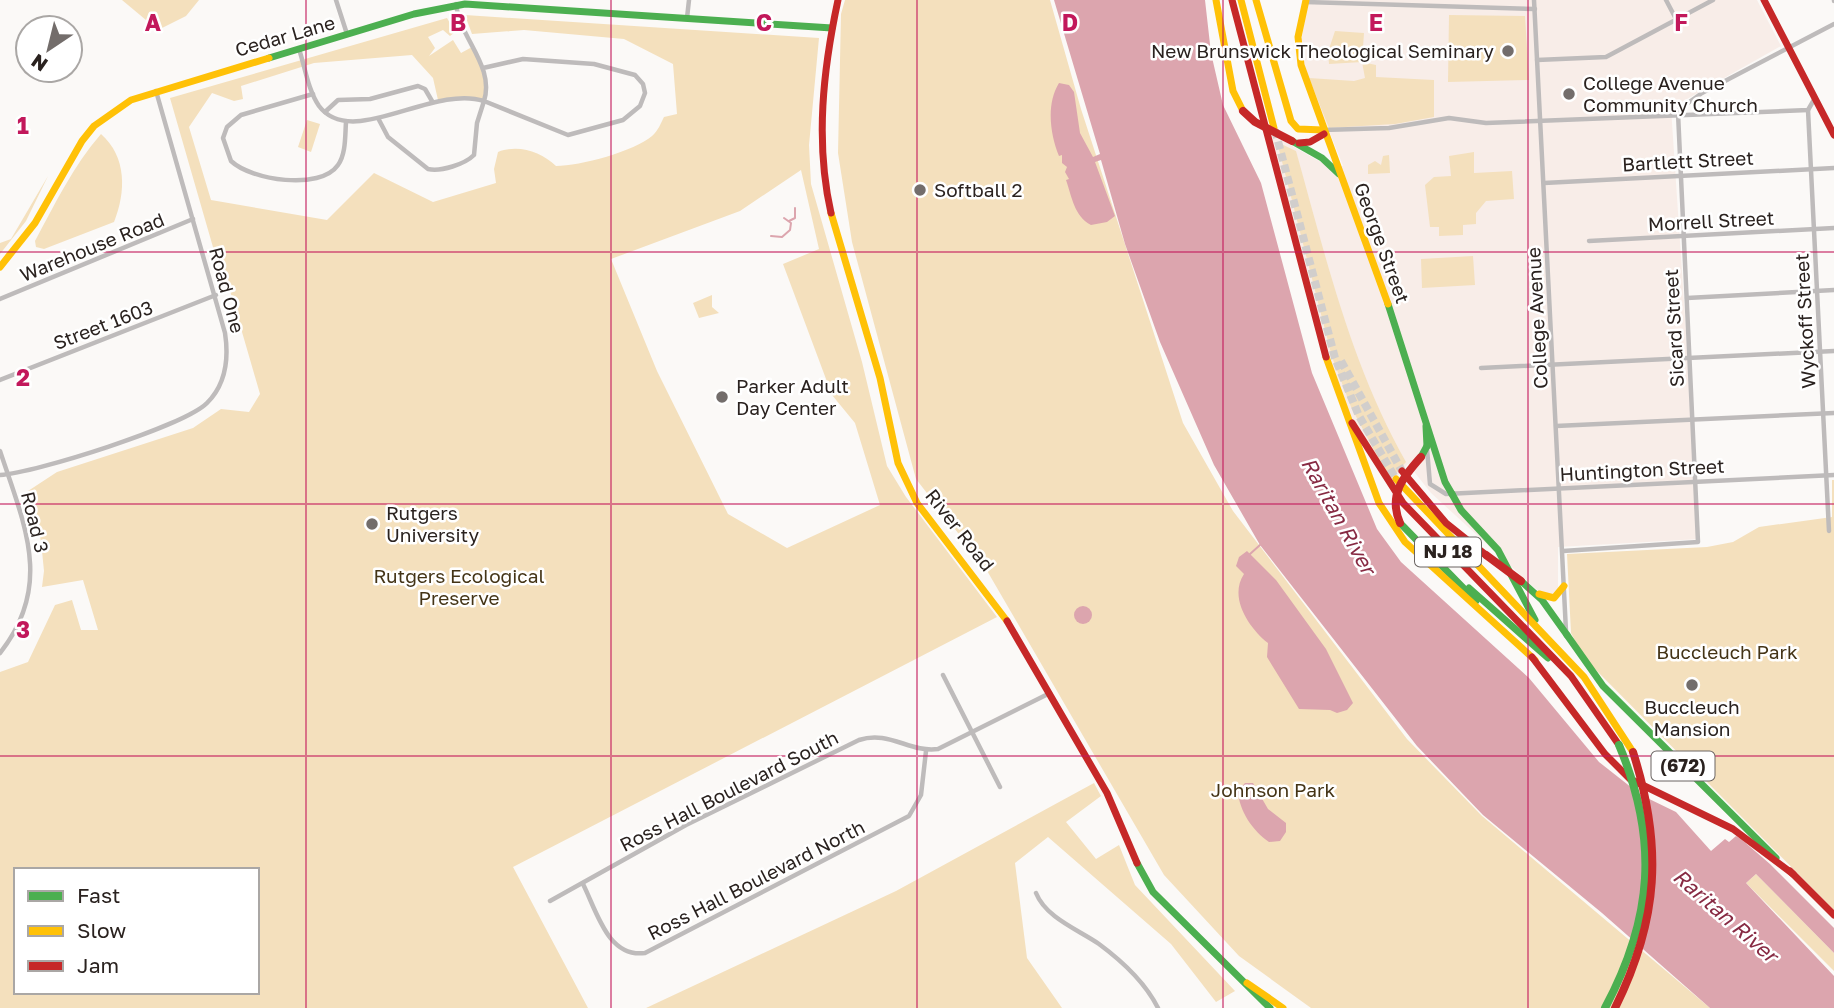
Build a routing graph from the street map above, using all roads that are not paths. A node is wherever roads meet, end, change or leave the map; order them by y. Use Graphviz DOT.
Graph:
graph roads {
  1 [pos="336,0"];
  2 [pos="689,0"];
  3 [pos="838,0"];
  4 [pos="1216,0"];
  5 [pos="1232,0"];
  6 [pos="1241,0"];
  7 [pos="1256,0"];
  8 [pos="1534,0"];
  9 [pos="1666,0"];
  10 [pos="1713,0"];
  11 [pos="1764,0"];
  12 [pos="1306,1"];
  13 [pos="456,4"];
  14 [pos="1535,9"];
  15 [pos="687,19"];
  16 [pos="1676,19"];
  17 [pos="1834,24"];
  18 [pos="832,28"];
  19 [pos="347,34"];
  20 [pos="299,48"];
  21 [pos="1788,48"];
  22 [pos="1537,60"];
  23 [pos="483,68"];
  24 [pos="156,91"];
  25 [pos="313,94"];
  26 [pos="1815,99"];
  27 [pos="432,101"];
  28 [pos="484,102"];
  29 [pos="1808,110"];
  30 [pos="325,111"];
  31 [pos="1676,113"];
  32 [pos="377,118"];
  33 [pos="1540,121"];
  34 [pos="346,122"];
  35 [pos="1274,128"];
  36 [pos="1324,132"];
  37 [pos="1834,135"];
  38 [pos="1307,146"];
  39 [pos="1834,168"];
  40 [pos="1811,169"];
  41 [pos="1339,174"];
  42 [pos="1680,176"];
  43 [pos="1544,183"];
  44 [pos="193,219"];
  45 [pos="1834,228"];
  46 [pos="1815,229"];
  47 [pos="1684,237"];
  48 [pos="1589,241"];
  49 [pos="0,267"];
  50 [pos="1834,290"];
  51 [pos="1818,291"];
  52 [pos="215,295"];
  53 [pos="1687,298"];
  54 [pos="0,299"];
  55 [pos="1834,351"];
  56 [pos="1821,352"];
  57 [pos="1690,359"];
  58 [pos="1553,365"];
  59 [pos="1480,368"];
  60 [pos="0,380"];
  61 [pos="1333,383"];
  62 [pos="1824,413"];
  63 [pos="1834,413"];
  64 [pos="1424,414"];
  65 [pos="1692,420"];
  66 [pos="1556,426"];
  67 [pos="1427,446"];
  68 [pos="0,451"];
  69 [pos="1402,471"];
  70 [pos="8,474"];
  71 [pos="0,475"];
  72 [pos="1827,475"];
  73 [pos="1834,475"];
  74 [pos="1396,479"];
  75 [pos="1694,482"];
  76 [pos="1559,488"];
  77 [pos="1452,494"];
  78 [pos="1829,531"];
  79 [pos="1563,551"];
  80 [pos="1430,554"];
  81 [pos="1564,586"];
  82 [pos="1534,591"];
  83 [pos="1567,635"];
  84 [pos="1549,640"];
  85 [pos="0,653"];
  86 [pos="1535,660"];
  87 [pos="943,675"];
  88 [pos="1050,693"];
  89 [pos="1591,701"];
  90 [pos="974,733"];
  91 [pos="926,751"];
  92 [pos="1000,788"];
  93 [pos="1793,874"];
  94 [pos="583,884"];
  95 [pos="1036,893"];
  96 [pos="550,901"];
  97 [pos="1834,915"];
  98 [pos="1234,974"];
  99 [pos="1158,1008"];
  100 [pos="1270,1008"];
  101 [pos="1283,1008"];
  102 [pos="1605,1008"];
  103 [pos="1615,1008"];
  1 -- 19 [label="street"];
  2 -- 15 [label="street"];
  3 -- 18 [label="main road, River Road"];
  4 -- 38 [label="main road, bridge"];
  5 -- 61 [label="main road, NJ 18"];
  6 -- 35 [label="main road"];
  7 -- 36 [label="main road"];
  8 -- 14 [label="street, College Avenue"];
  9 -- 16 [label="street"];
  10 -- 16 [label="street"];
  11 -- 21 [label="main road"];
  12 -- 14 [label="street"];
  12 -- 36 [label="main road, George Street"];
  13 -- 15 [label="main road, Cedar Lane"];
  13 -- 19 [label="main road, Cedar Lane"];
  13 -- 23 [label="street"];
  14 -- 22 [label="street, College Avenue"];
  15 -- 18 [label="main road, Cedar Lane"];
  16 -- 22 [label="street"];
  17 -- 21 [label="street"];
  18 -- 88 [label="main road, River Road"];
  19 -- 20 [label="main road, Cedar Lane"];
  20 -- 24 [label="main road, Cedar Lane"];
  20 -- 25 [label="street"];
  21 -- 26 [label="main road"];
  21 -- 31 [label="street"];
  22 -- 33 [label="street, College Avenue"];
  23 -- 28 [label="street"];
  23 -- 28 [label="street"];
  24 -- 44 [label="street, Road One"];
  24 -- 49 [label="main road, Cedar Lane"];
  25 -- 30 [label="street"];
  25 -- 34 [label="street"];
  26 -- 29 [label="street"];
  26 -- 37 [label="main road"];
  27 -- 28 [label="street"];
  27 -- 30 [label="street"];
  27 -- 32 [label="street"];
  28 -- 32 [label="street"];
  29 -- 31 [label="street"];
  29 -- 40 [label="street, Wyckoff Street"];
  30 -- 34 [label="street"];
  31 -- 33 [label="street"];
  31 -- 42 [label="street, Sicard Street"];
  32 -- 34 [label="street"];
  33 -- 36 [label="street"];
  33 -- 43 [label="street, College Avenue"];
  36 -- 38 [label="main road"];
  36 -- 41 [label="main road, George Street"];
  38 -- 41 [label="main road"];
  39 -- 40 [label="street, Bartlett Street"];
  40 -- 42 [label="street, Bartlett Street"];
  40 -- 46 [label="street, Wyckoff Street"];
  41 -- 64 [label="main road, George Street"];
  42 -- 43 [label="street, Bartlett Street"];
  42 -- 47 [label="street, Sicard Street"];
  43 -- 58 [label="street, College Avenue"];
  44 -- 52 [label="street, Road One"];
  44 -- 54 [label="street, Warehouse Road"];
  45 -- 46 [label="street, Morrell Street"];
  46 -- 47 [label="street, Morrell Street"];
  46 -- 51 [label="street, Wyckoff Street"];
  47 -- 48 [label="street, Morrell Street"];
  47 -- 53 [label="street, Sicard Street"];
  50 -- 51 [label="street"];
  51 -- 53 [label="street"];
  51 -- 56 [label="street, Wyckoff Street"];
  52 -- 60 [label="street, Street 1603"];
  52 -- 70 [label="street, Road One"];
  53 -- 57 [label="street, Sicard Street"];
  55 -- 56 [label="street"];
  56 -- 57 [label="street"];
  56 -- 62 [label="street, Wyckoff Street"];
  57 -- 58 [label="street"];
  57 -- 65 [label="street, Sicard Street"];
  58 -- 59 [label="street"];
  58 -- 66 [label="street, College Avenue"];
  61 -- 86 [label="main road"];
  61 -- 89 [label="main road, NJ 18"];
  62 -- 63 [label="street"];
  62 -- 65 [label="street"];
  62 -- 72 [label="street, Wyckoff Street"];
  64 -- 67 [label="main road"];
  64 -- 77 [label="main road, George Street"];
  65 -- 66 [label="street"];
  65 -- 75 [label="street, Sicard Street"];
  66 -- 76 [label="street, College Avenue"];
  67 -- 77 [label="street"];
  67 -- 80 [label="main road, bridge"];
  68 -- 70 [label="street, Road 3"];
  69 -- 82 [label="main road, bridge"];
  70 -- 71 [label="street, Road One"];
  70 -- 85 [label="street, Road 3"];
  72 -- 73 [label="street, Huntington Street"];
  72 -- 75 [label="street, Huntington Street"];
  72 -- 78 [label="street, Wyckoff Street"];
  74 -- 84 [label="main road, NJ 18"];
  75 -- 76 [label="street, Huntington Street"];
  75 -- 79 [label="street, Sicard Street"];
  76 -- 77 [label="street, Huntington Street"];
  76 -- 79 [label="street, College Avenue"];
  77 -- 84 [label="main road, George Street"];
  79 -- 81 [label="street, College Avenue"];
  80 -- 86 [label="main road"];
  80 -- 89 [label="main road"];
  81 -- 82 [label="main road"];
  81 -- 83 [label="street, College Avenue"];
  82 -- 83 [label="main road"];
  83 -- 93 [label="main road, (672)"];
  84 -- 103 [label="main road, NJ 18, bridge"];
  86 -- 93 [label="main road"];
  87 -- 90 [label="street"];
  88 -- 90 [label="street"];
  88 -- 98 [label="main road, River Road"];
  89 -- 102 [label="main road, NJ 18, bridge"];
  90 -- 91 [label="street"];
  90 -- 92 [label="street"];
  91 -- 94 [label="street, Ross Hall Boulevard South"];
  91 -- 94 [label="street, Ross Hall Boulevard North"];
  93 -- 97 [label="main road, (672)"];
  94 -- 96 [label="street, Ross Hall Boulevard South"];
  95 -- 99 [label="street"];
  98 -- 100 [label="main road, River Road"];
  98 -- 101 [label="main road, River Road"];
}
